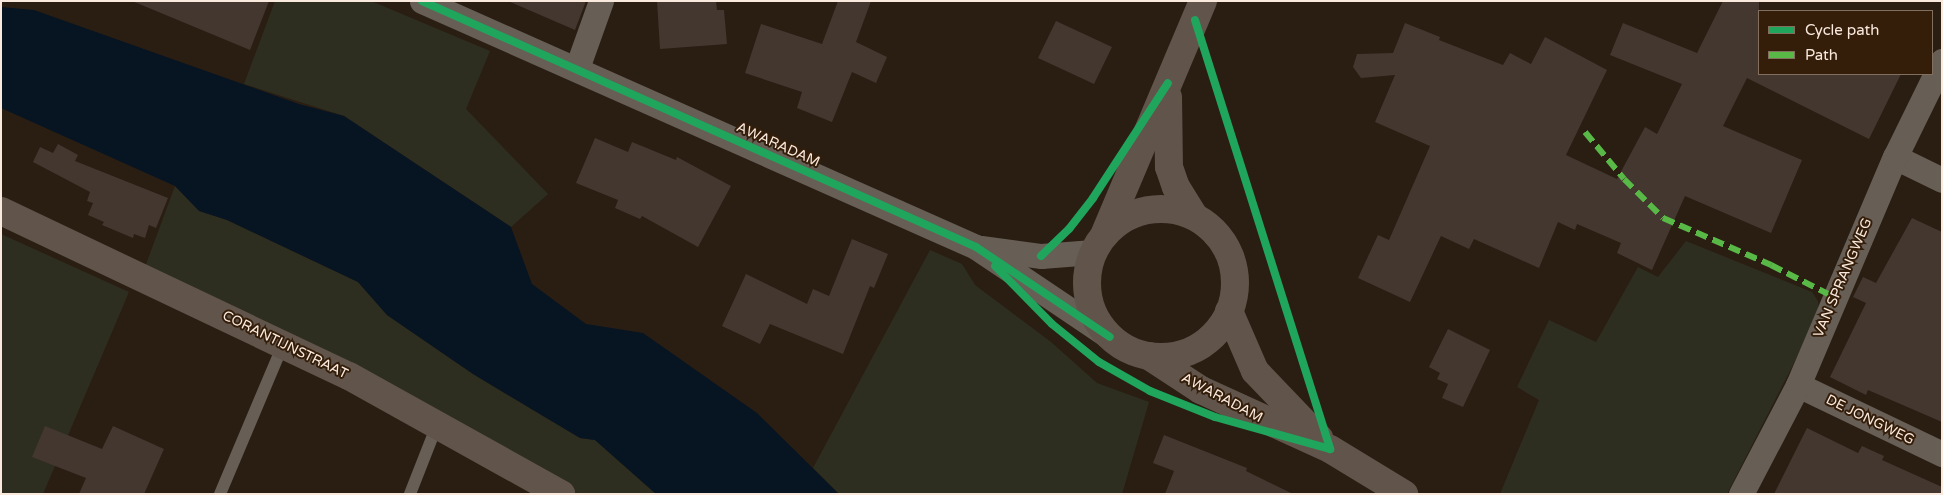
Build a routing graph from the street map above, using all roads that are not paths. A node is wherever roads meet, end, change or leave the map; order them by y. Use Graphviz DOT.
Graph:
graph roads {
  1 [pos="422,1"];
  2 [pos="601,1"];
  3 [pos="1203,1"];
  4 [pos="1942,61"];
  5 [pos="577,68"];
  6 [pos="1168,83"];
  7 [pos="1895,157"];
  8 [pos="1942,180"];
  9 [pos="1,211"];
  10 [pos="1194,216"];
  11 [pos="1099,242"];
  12 [pos="976,247"];
  13 [pos="1229,311"];
  14 [pos="1110,337"];
  15 [pos="284,345"];
  16 [pos="1149,356"];
  17 [pos="1798,384"];
  18 [pos="437,425"];
  19 [pos="1330,449"];
  20 [pos="1942,454"];
  21 [pos="220,494"];
  22 [pos="410,494"];
  23 [pos="561,494"];
  24 [pos="1404,494"];
  25 [pos="1741,494"];
  1 -- 5 [label="street, AWARADAM"];
  2 -- 5 [label="street"];
  3 -- 6 [label="main road"];
  4 -- 7 [label="street, VAN SPRANGWEG"];
  5 -- 12 [label="street, AWARADAM"];
  6 -- 10 [label="main road"];
  6 -- 11 [label="main road"];
  7 -- 8 [label="street"];
  7 -- 17 [label="street, VAN SPRANGWEG"];
  9 -- 15 [label="main road, CORANTIJNSTRAAT"];
  10 -- 11 [label="main road"];
  10 -- 13 [label="main road"];
  11 -- 12 [label="street, AWARADAM"];
  11 -- 14 [label="main road"];
  12 -- 14 [label="street, AWARADAM"];
  13 -- 16 [label="main road"];
  13 -- 19 [label="main road, AWARADAM"];
  14 -- 16 [label="main road"];
  15 -- 18 [label="main road, CORANTIJNSTRAAT"];
  15 -- 21 [label="lane"];
  16 -- 19 [label="main road, AWARADAM"];
  17 -- 20 [label="street, DE JONGWEG"];
  17 -- 25 [label="street, VAN SPRANGWEG"];
  18 -- 22 [label="lane"];
  18 -- 23 [label="main road, CORANTIJNSTRAAT"];
  19 -- 24 [label="main road"];
}
